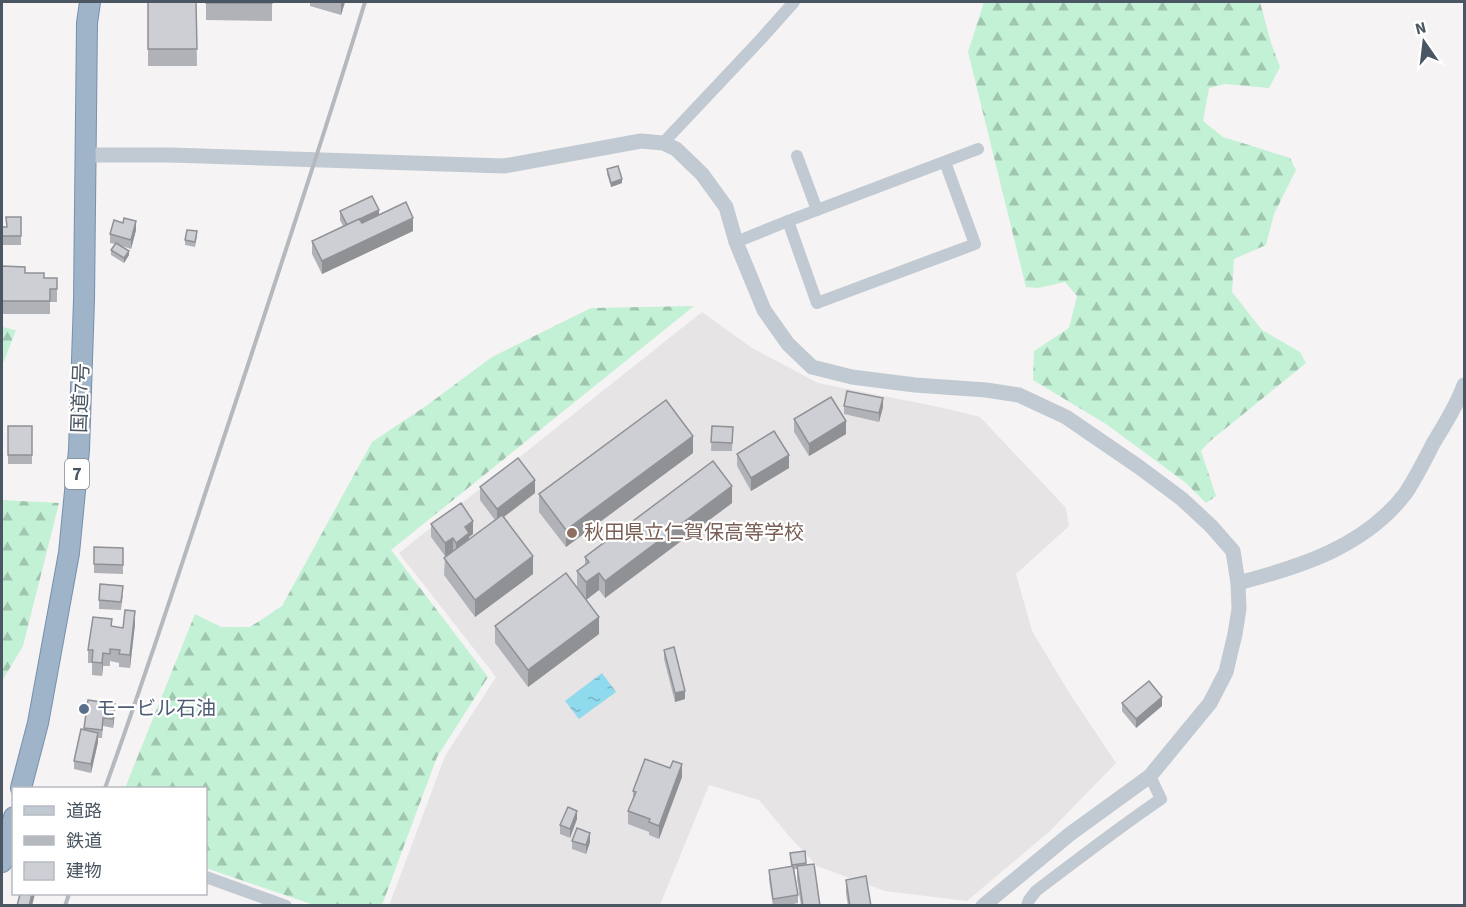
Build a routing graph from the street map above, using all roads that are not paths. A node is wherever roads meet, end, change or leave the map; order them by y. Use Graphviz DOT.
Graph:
graph roads {
  1 [pos="90,2"];
  2 [pos="794,2"];
  3 [pos="663,143"];
  4 [pos="978,149"];
  5 [pos="86,155"];
  6 [pos="797,156"];
  7 [pos="945,162"];
  8 [pos="817,210"];
  9 [pos="788,221"];
  10 [pos="736,242"];
  11 [pos="1464,385"];
  12 [pos="1238,583"];
  13 [pos="1150,776"];
  14 [pos="22,787"];
  15 [pos="12,824"];
  16 [pos="2,862"];
  17 [pos="207,877"];
  18 [pos="286,906"];
  19 [pos="983,906"];
  20 [pos="1027,906"];
  1 -- 5 [label="highway, 国道7号 / 7"];
  2 -- 3 [label="street"];
  3 -- 5 [label="street"];
  3 -- 10 [label="street"];
  4 -- 7 [label="street"];
  5 -- 14 [label="highway, 国道7号 / 7"];
  6 -- 8 [label="street"];
  7 -- 8 [label="street"];
  7 -- 9 [label="street"];
  8 -- 9 [label="street"];
  9 -- 10 [label="street"];
  10 -- 12 [label="street"];
  11 -- 12 [label="street"];
  12 -- 13 [label="street"];
  13 -- 19 [label="street"];
  13 -- 20 [label="street"];
  15 -- 16 [label="highway"];
  17 -- 18 [label="street"];
}
